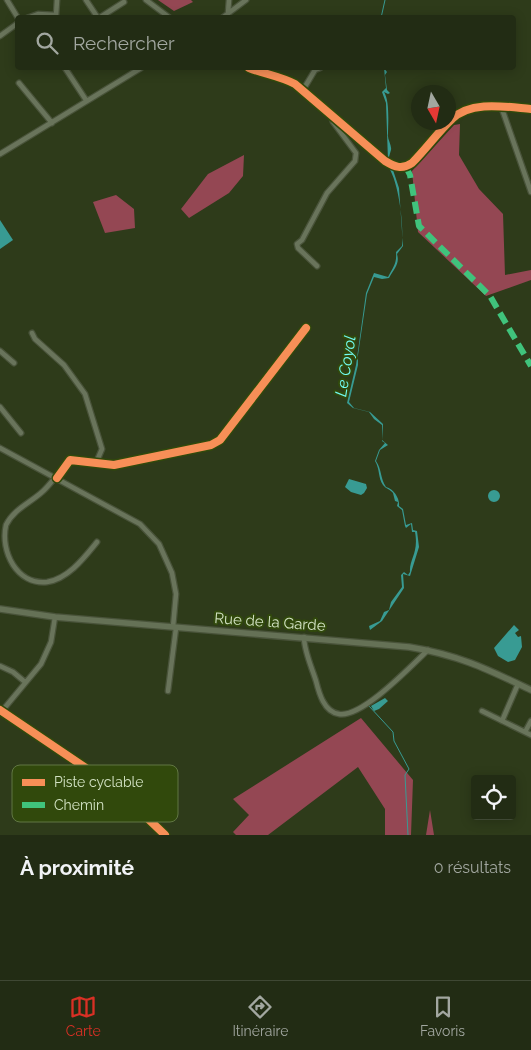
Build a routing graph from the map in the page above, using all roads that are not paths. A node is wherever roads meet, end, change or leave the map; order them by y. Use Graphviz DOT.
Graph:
graph roads {
  1 [pos="7,0"];
  2 [pos="57,0"];
  3 [pos="86,0"];
  4 [pos="146,0"];
  5 [pos="230,0"];
  6 [pos="246,0"];
  7 [pos="124,2"];
  8 [pos="228,14"];
  9 [pos="16,15"];
  10 [pos="56,15"];
  11 [pos="96,15"];
  12 [pos="103,15"];
  13 [pos="166,15"];
  14 [pos="15,25"];
  15 [pos="0,36"];
  16 [pos="66,70"];
  17 [pos="138,70"];
  18 [pos="254,70"];
  19 [pos="315,70"];
  20 [pos="19,83"];
  21 [pos="303,90"];
  22 [pos="86,100"];
  23 [pos="502,106"];
  24 [pos="531,109"];
  25 [pos="330,112"];
  26 [pos="52,123"];
  27 [pos="0,154"];
  28 [pos="531,192"];
  29 [pos="317,266"];
  30 [pos="306,328"];
  31 [pos="32,333"];
  32 [pos="0,351"];
  33 [pos="14,363"];
  34 [pos="0,407"];
  35 [pos="21,433"];
  36 [pos="0,448"];
  37 [pos="96,463"];
  38 [pos="56,478"];
  39 [pos="97,542"];
  40 [pos="0,609"];
  41 [pos="55,618"];
  42 [pos="174,627"];
  43 [pos="304,637"];
  44 [pos="428,650"];
  45 [pos="0,666"];
  46 [pos="25,682"];
  47 [pos="518,684"];
  48 [pos="531,690"];
  49 [pos="168,691"];
  50 [pos="1,710"];
  51 [pos="482,711"];
  52 [pos="502,721"];
  53 [pos="531,721"];
  54 [pos="525,732"];
  55 [pos="531,735"];
  56 [pos="82,765"];
  57 [pos="151,822"];
  58 [pos="158,829"];
  59 [pos="153,835"];
  60 [pos="165,835"];
  1 -- 9 [label="street"];
  2 -- 10 [label="street"];
  3 -- 11 [label="street"];
  4 -- 13 [label="street"];
  5 -- 8 [label="street"];
  6 -- 8 [label="street"];
  7 -- 12 [label="street"];
  14 -- 15 [label="street"];
  16 -- 22 [label="street"];
  17 -- 22 [label="street"];
  18 -- 21 [label="street"];
  19 -- 21 [label="street"];
  20 -- 26 [label="street"];
  21 -- 25 [label="street"];
  22 -- 26 [label="street"];
  23 -- 24 [label="street"];
  23 -- 25 [label="street"];
  23 -- 28 [label="street"];
  25 -- 29 [label="street"];
  26 -- 27 [label="street"];
  30 -- 37 [label="street"];
  31 -- 37 [label="street"];
  32 -- 33 [label="street"];
  34 -- 35 [label="street"];
  36 -- 38 [label="street"];
  37 -- 38 [label="street"];
  38 -- 39 [label="street"];
  38 -- 42 [label="street"];
  40 -- 41 [label="main road, Rue de la Garde"];
  41 -- 42 [label="main road, Rue de la Garde"];
  41 -- 46 [label="street"];
  42 -- 43 [label="main road, Rue de la Garde"];
  42 -- 49 [label="street"];
  43 -- 44 [label="main road, Rue de la Garde"];
  43 -- 44 [label="street"];
  44 -- 47 [label="main road, Rue de la Garde"];
  45 -- 46 [label="street"];
  46 -- 50 [label="street"];
  47 -- 48 [label="main road, Rue de la Garde"];
  47 -- 52 [label="street"];
  50 -- 56 [label="street"];
  51 -- 52 [label="street"];
  52 -- 54 [label="street"];
  53 -- 54 [label="street"];
  54 -- 55 [label="street"];
  57 -- 58 [label="street"];
  58 -- 59 [label="street"];
  58 -- 60 [label="street"];
}
